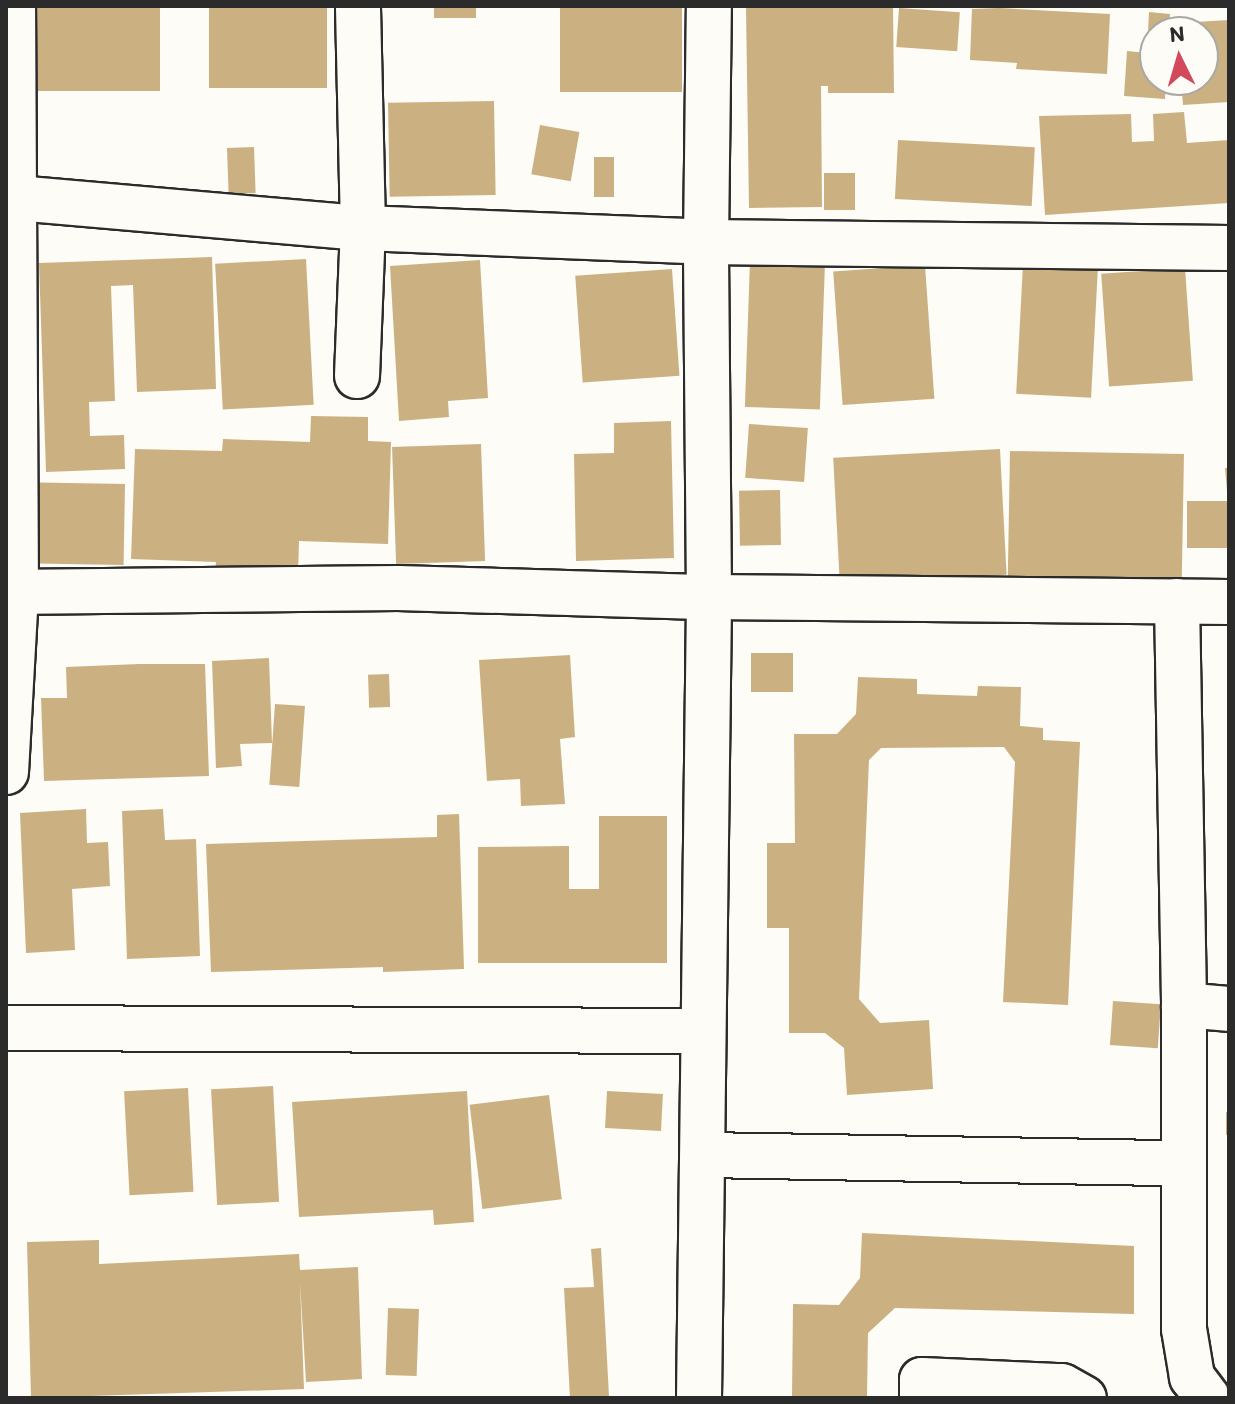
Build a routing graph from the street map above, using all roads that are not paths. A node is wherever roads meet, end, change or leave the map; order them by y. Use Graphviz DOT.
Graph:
graph roads {
  1 [pos="13,6"];
  2 [pos="358,6"];
  3 [pos="709,6"];
  4 [pos="10,197"];
  5 [pos="363,228"];
  6 [pos="706,242"];
  7 [pos="1229,248"];
  8 [pos="357,376"];
  9 [pos="11,592"];
  10 [pos="709,597"];
  11 [pos="1177,601"];
  12 [pos="1229,602"];
  13 [pos="6,772"];
  14 [pos="1184,1005"];
  15 [pos="1229,1009"];
  16 [pos="6,1028"];
  17 [pos="701,1031"];
  18 [pos="704,1155"];
  19 [pos="1184,1163"];
  20 [pos="699,1398"];
  21 [pos="922,1398"];
  22 [pos="1084,1398"];
  23 [pos="1208,1398"];
  1 -- 4 [label="street"];
  2 -- 5 [label="street"];
  3 -- 6 [label="street"];
  4 -- 5 [label="street"];
  4 -- 9 [label="street"];
  5 -- 6 [label="street"];
  5 -- 8 [label="street"];
  6 -- 7 [label="street"];
  6 -- 10 [label="street"];
  9 -- 10 [label="street"];
  9 -- 13 [label="street"];
  10 -- 11 [label="street"];
  10 -- 17 [label="street"];
  11 -- 12 [label="street"];
  11 -- 14 [label="street"];
  14 -- 15 [label="street"];
  14 -- 19 [label="street"];
  16 -- 17 [label="street"];
  17 -- 18 [label="street"];
  18 -- 19 [label="street"];
  18 -- 20 [label="street"];
  19 -- 23 [label="street"];
  21 -- 22 [label="street"];
}
